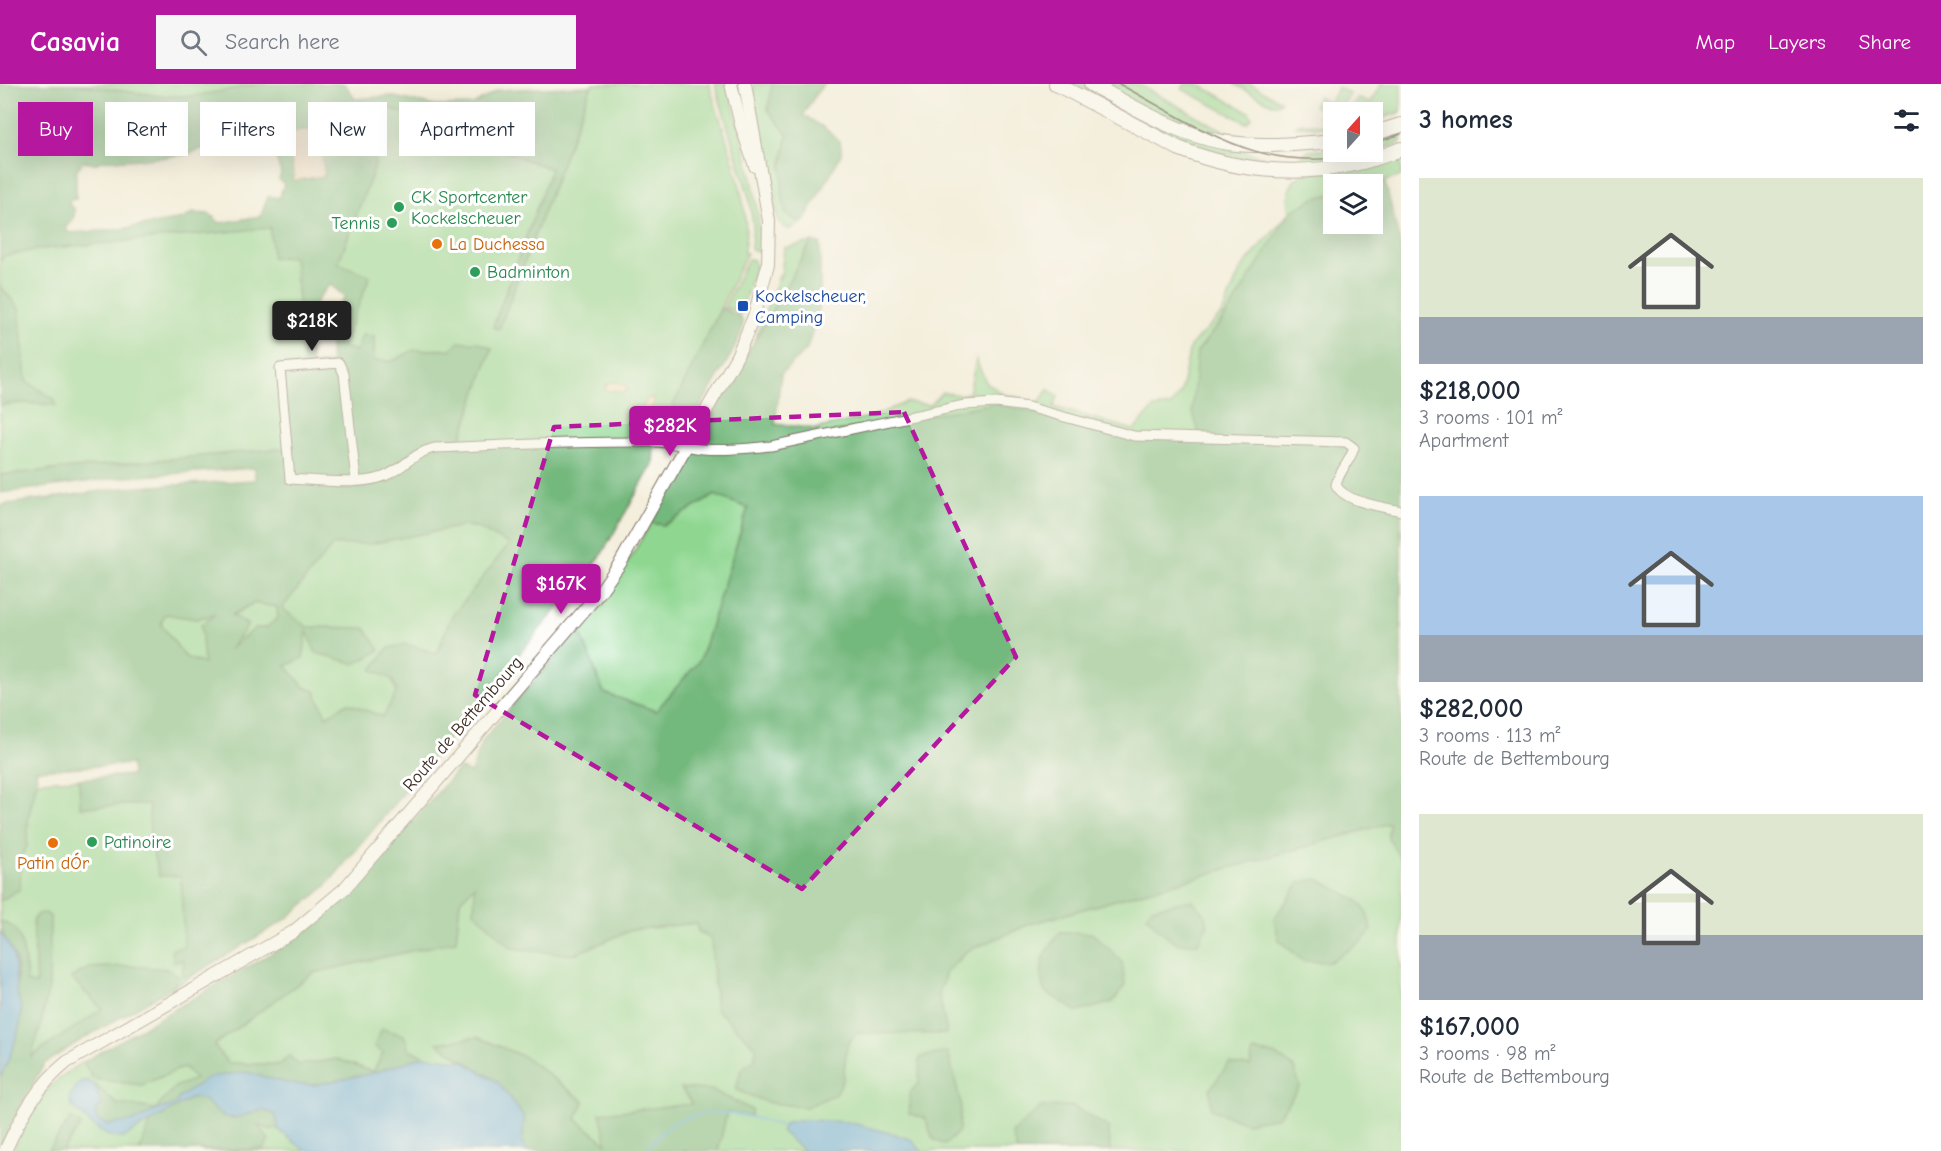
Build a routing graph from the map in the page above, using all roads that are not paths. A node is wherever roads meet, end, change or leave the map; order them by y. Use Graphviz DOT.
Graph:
graph roads {
  1 [pos="731,84"];
  2 [pos="745,84"];
  3 [pos="1056,84"];
  4 [pos="1091,84"];
  5 [pos="1401,125"];
  6 [pos="1383,131"];
  7 [pos="1323,142"];
  8 [pos="1401,148"];
  9 [pos="762,184"];
  10 [pos="686,444"];
  11 [pos="356,480"];
  12 [pos="1401,511"];
  13 [pos="6,1151"];
  1 -- 9 [label="main road, Route de Bettembourg"];
  2 -- 9 [label="main road, Route de Bettembourg"];
  3 -- 8 [label="main road"];
  4 -- 7 [label="main road"];
  5 -- 6 [label="main road"];
  9 -- 10 [label="main road, Route de Bettembourg"];
  10 -- 11 [label="street"];
  10 -- 12 [label="street"];
  10 -- 13 [label="main road, Route de Bettembourg"];
  11 -- 11 [label="street"];
}
